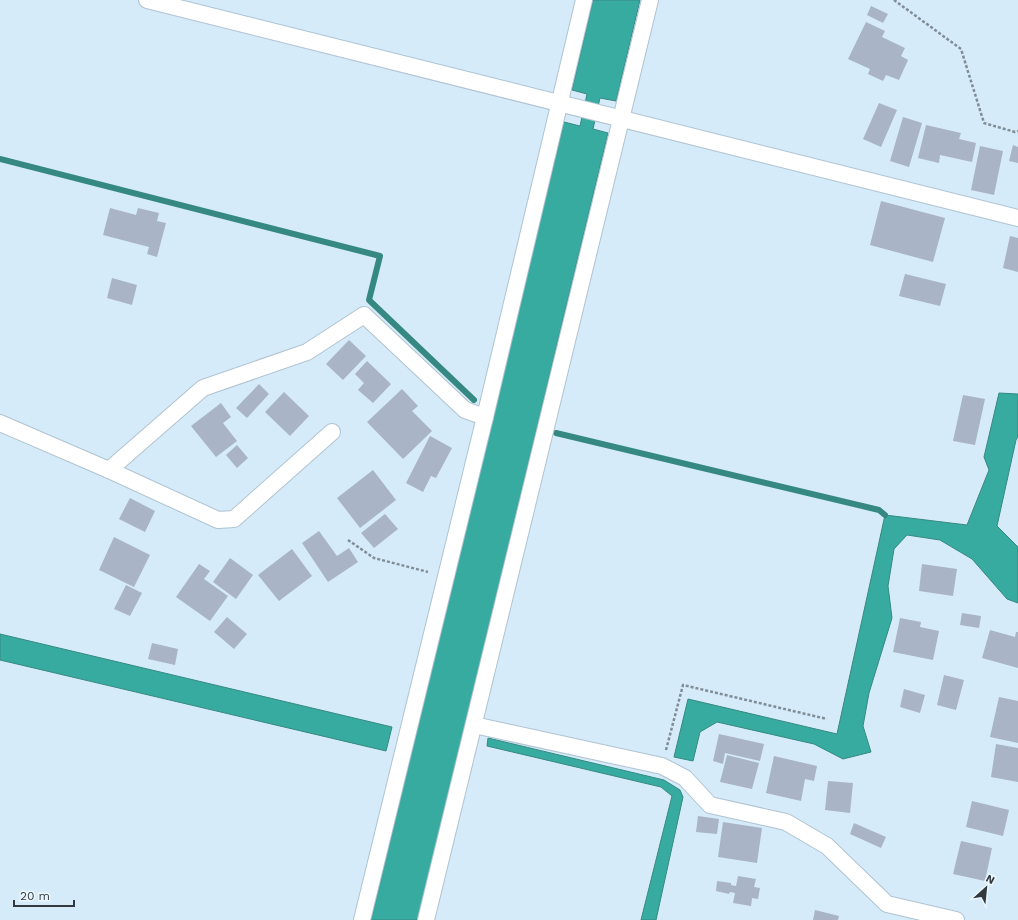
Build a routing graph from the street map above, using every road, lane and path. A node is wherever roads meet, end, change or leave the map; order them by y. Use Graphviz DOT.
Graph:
graph roads {
  1 [pos="146,0"];
  2 [pos="584,0"];
  3 [pos="650,0"];
  4 [pos="894,0"];
  5 [pos="559,104"];
  6 [pos="621,119"];
  7 [pos="1018,131"];
  8 [pos="1018,218"];
  9 [pos="485,417"];
  10 [pos="0,422"];
  11 [pos="332,432"];
  12 [pos="109,470"];
  13 [pos="348,540"];
  14 [pos="446,577"];
  15 [pos="827,719"];
  16 [pos="474,725"];
  17 [pos="662,766"];
  18 [pos="362,920"];
  19 [pos="426,920"];
  20 [pos="956,920"];
  1 -- 5 [label="street"];
  2 -- 5 [label="street"];
  3 -- 6 [label="street"];
  4 -- 7 [label="path"];
  5 -- 6 [label="street"];
  5 -- 9 [label="street"];
  6 -- 8 [label="street"];
  6 -- 16 [label="street"];
  9 -- 12 [label="street"];
  9 -- 14 [label="street"];
  10 -- 12 [label="street"];
  11 -- 12 [label="street"];
  13 -- 14 [label="path"];
  14 -- 18 [label="street"];
  15 -- 17 [label="path"];
  16 -- 17 [label="street"];
  16 -- 19 [label="street"];
  17 -- 20 [label="street"];
}
